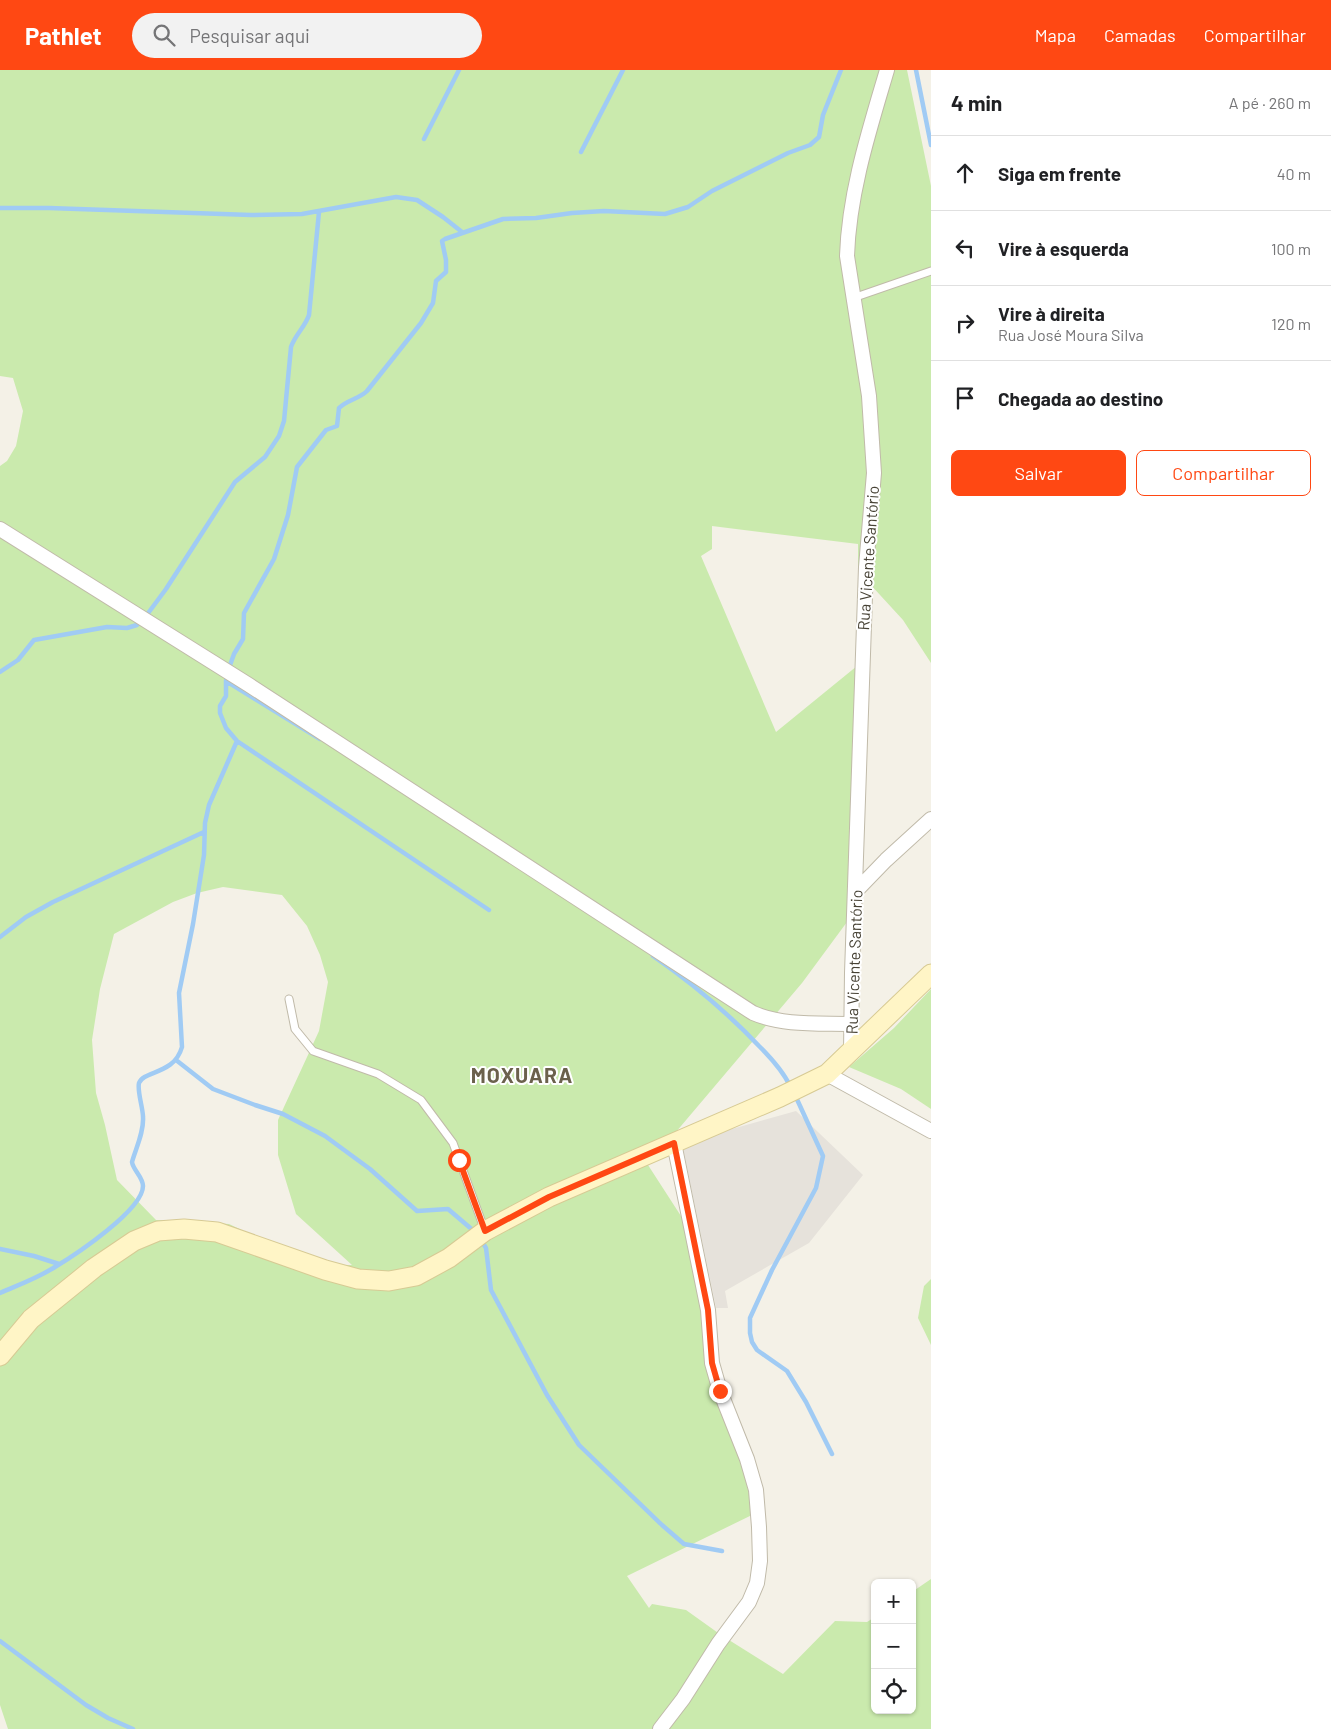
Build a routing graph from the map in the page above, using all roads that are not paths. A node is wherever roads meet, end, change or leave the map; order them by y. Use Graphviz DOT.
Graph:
graph roads {
  1 [pos="887,70"];
  2 [pos="931,272"];
  3 [pos="853,298"];
  4 [pos="0,529"];
  5 [pos="931,819"];
  6 [pos="856,891"];
  7 [pos="931,974"];
  8 [pos="289,999"];
  9 [pos="851,1024"];
  10 [pos="851,1052"];
  11 [pos="827,1074"];
  12 [pos="931,1131"];
  13 [pos="674,1143"];
  14 [pos="485,1231"];
  15 [pos="0,1356"];
  16 [pos="660,1729"];
  1 -- 3 [label="street, Rua Vicente Santório"];
  2 -- 3 [label="lane"];
  3 -- 6 [label="street, Rua Vicente Santório"];
  4 -- 9 [label="street"];
  5 -- 6 [label="street"];
  6 -- 9 [label="street, Rua Vicente Santório"];
  7 -- 10 [label="street"];
  8 -- 14 [label="lane"];
  9 -- 10 [label="street, Rua Vicente Santório"];
  10 -- 11 [label="street"];
  11 -- 12 [label="street"];
  11 -- 13 [label="street"];
  13 -- 14 [label="street"];
  13 -- 16 [label="street"];
  14 -- 15 [label="street"];
}
